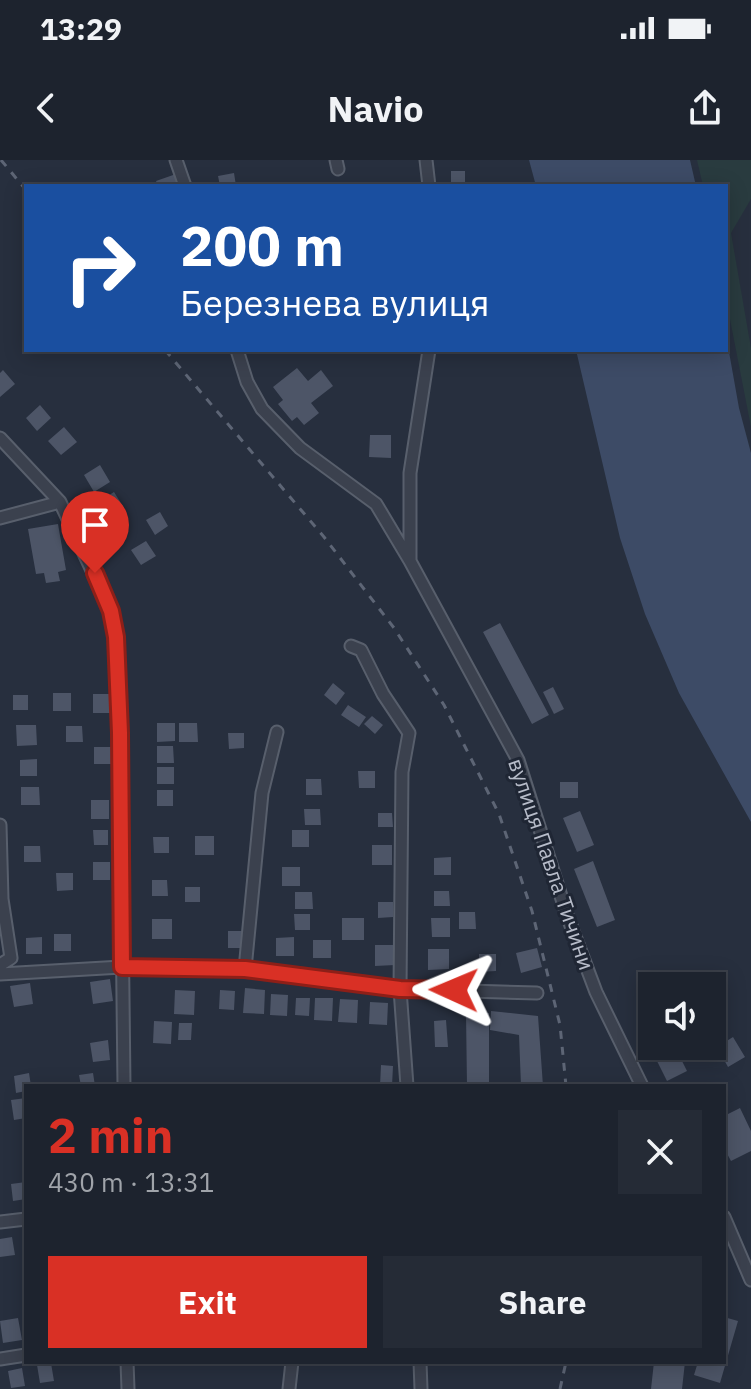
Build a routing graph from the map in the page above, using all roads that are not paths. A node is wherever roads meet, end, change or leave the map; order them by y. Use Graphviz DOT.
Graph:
graph roads {
  1 [pos="176,160"];
  2 [pos="426,160"];
  3 [pos="184,184"];
  4 [pos="429,184"];
  5 [pos="238,352"];
  6 [pos="429,352"];
  7 [pos="0,438"];
  8 [pos="60,502"];
  9 [pos="0,518"];
  10 [pos="410,561"];
  11 [pos="351,646"];
  12 [pos="277,732"];
  13 [pos="0,825"];
  14 [pos="0,965"];
  15 [pos="122,967"];
  16 [pos="245,969"];
  17 [pos="0,974"];
  18 [pos="400,989"];
  19 [pos="537,993"];
  20 [pos="124,1084"];
  21 [pos="407,1084"];
  22 [pos="641,1084"];
  23 [pos="24,1219"];
  24 [pos="0,1222"];
  25 [pos="726,1222"];
  26 [pos="751,1280"];
  27 [pos="24,1355"];
  28 [pos="0,1359"];
  29 [pos="127,1364"];
  30 [pos="292,1364"];
  31 [pos="420,1364"];
  32 [pos="128,1389"];
  33 [pos="289,1389"];
  34 [pos="421,1389"];
  1 -- 3 [label="street"];
  2 -- 4 [label="street"];
  5 -- 10 [label="street, вулиця Павла Тичини"];
  6 -- 10 [label="street"];
  7 -- 8 [label="street"];
  8 -- 9 [label="street"];
  8 -- 15 [label="street"];
  10 -- 22 [label="street, вулиця Павла Тичини"];
  11 -- 18 [label="street"];
  12 -- 16 [label="street"];
  13 -- 14 [label="street"];
  15 -- 16 [label="street"];
  15 -- 17 [label="street"];
  15 -- 20 [label="street"];
  16 -- 18 [label="street"];
  18 -- 19 [label="street"];
  18 -- 21 [label="street"];
  23 -- 24 [label="street"];
  25 -- 26 [label="street"];
  27 -- 28 [label="street"];
  29 -- 32 [label="street"];
  30 -- 33 [label="street"];
  31 -- 34 [label="street"];
}
